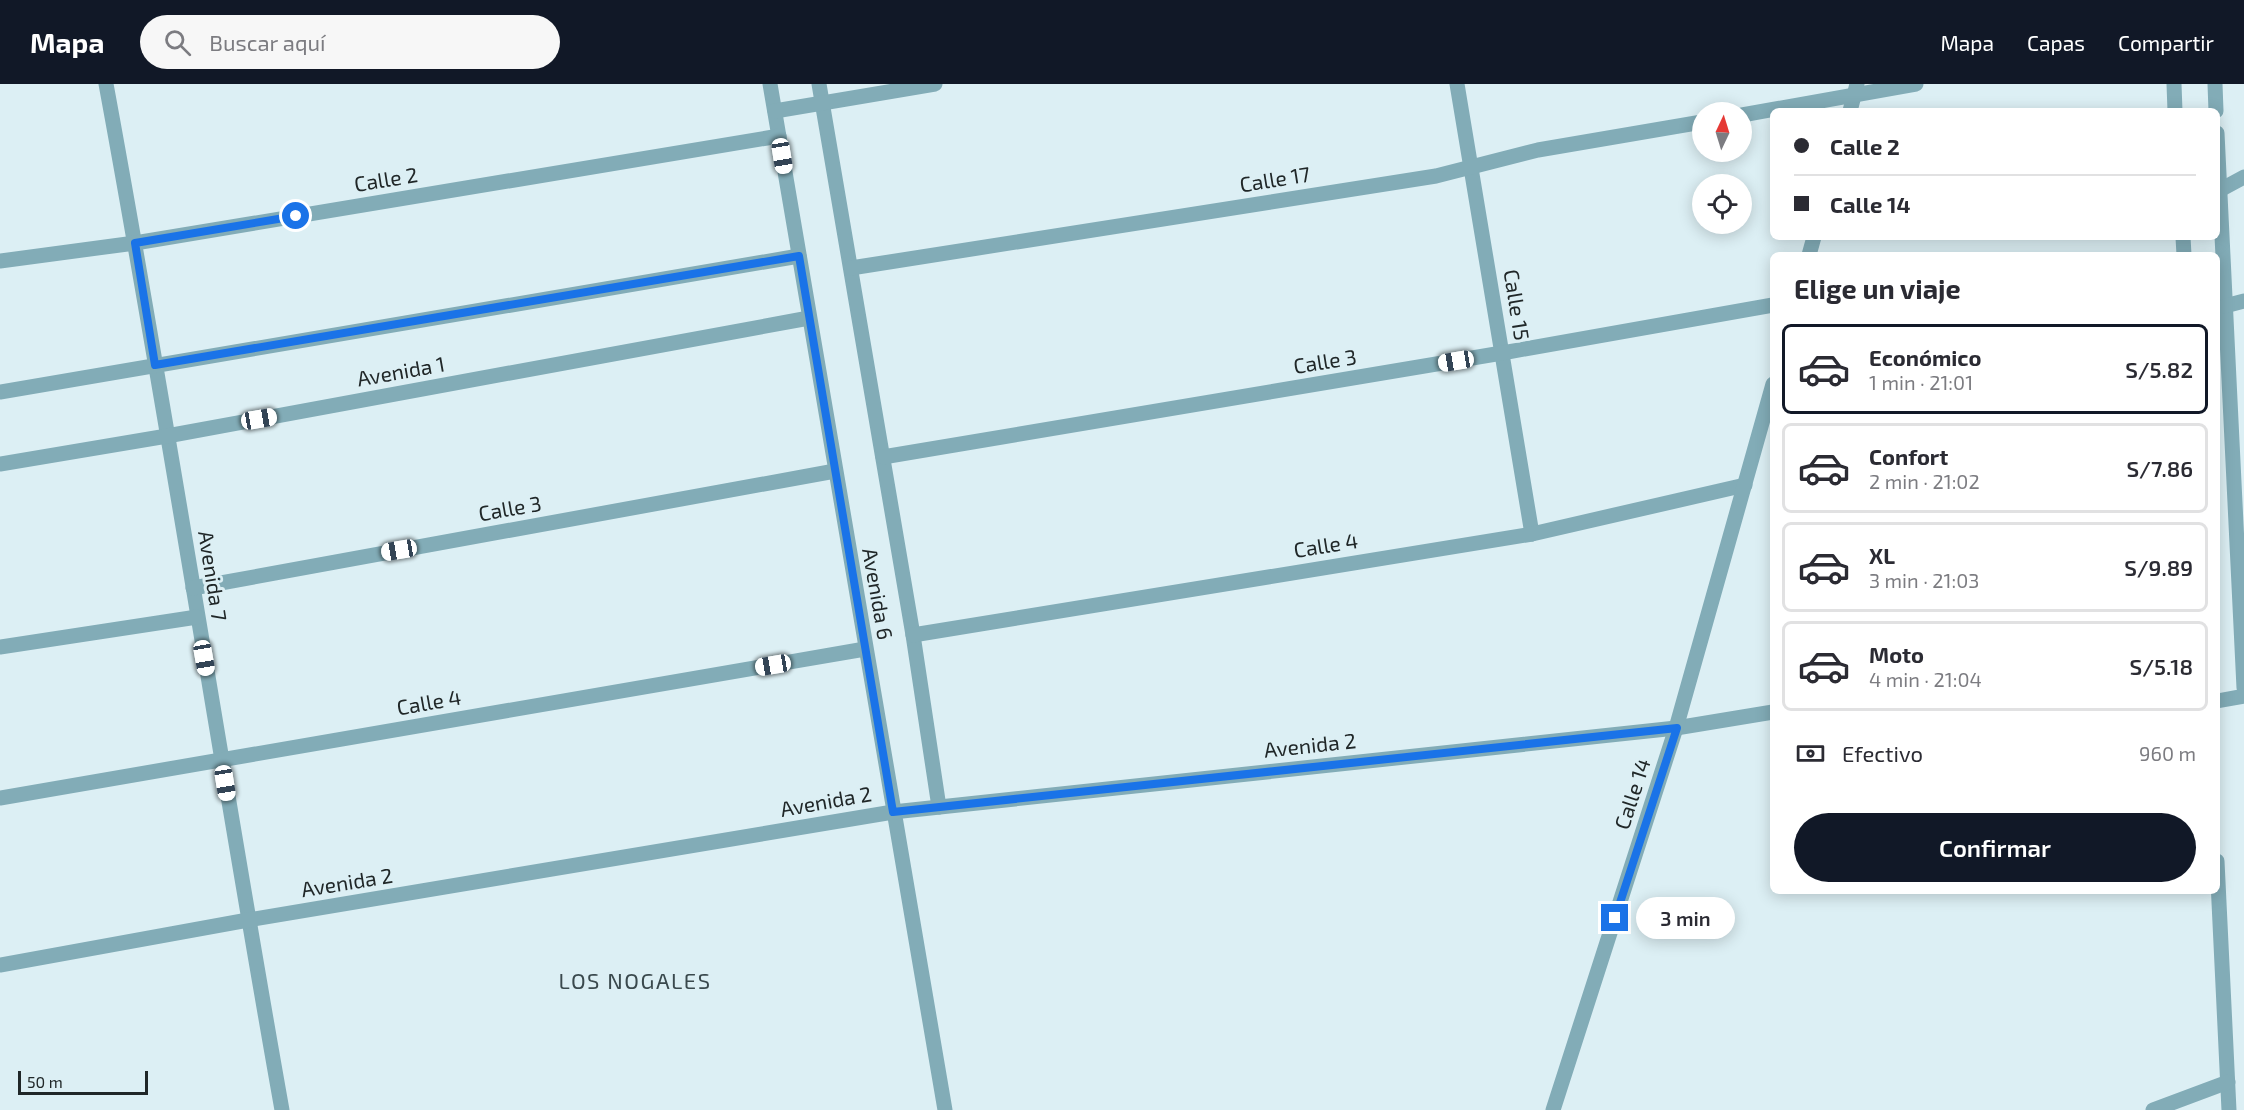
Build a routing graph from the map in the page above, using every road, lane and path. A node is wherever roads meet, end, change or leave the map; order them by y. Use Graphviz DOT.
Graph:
graph roads {
  1 [pos="106,84"];
  2 [pos="770,84"];
  3 [pos="819,84"];
  4 [pos="935,84"];
  5 [pos="1457,84"];
  6 [pos="1916,84"];
  7 [pos="2174,84"];
  8 [pos="2215,84"];
  9 [pos="1856,90"];
  10 [pos="823,103"];
  11 [pos="1774,108"];
  12 [pos="1851,108"];
  13 [pos="2175,108"];
  14 [pos="2216,108"];
  15 [pos="1770,109"];
  16 [pos="775,111"];
  17 [pos="1752,113"];
  18 [pos="1692,124"];
  19 [pos="779,136"];
  20 [pos="1471,166"];
  21 [pos="2244,177"];
  22 [pos="2220,190"];
  23 [pos="135,243"];
  24 [pos="799,256"];
  25 [pos="0,261"];
  26 [pos="851,268"];
  27 [pos="2244,301"];
  28 [pos="1770,306"];
  29 [pos="2225,306"];
  30 [pos="809,318"];
  31 [pos="1502,353"];
  32 [pos="155,365"];
  33 [pos="0,392"];
  34 [pos="1770,395"];
  35 [pos="167,436"];
  36 [pos="883,457"];
  37 [pos="0,464"];
  38 [pos="835,471"];
  39 [pos="1745,485"];
  40 [pos="1532,534"];
  41 [pos="193,588"];
  42 [pos="197,617"];
  43 [pos="913,635"];
  44 [pos="0,647"];
  45 [pos="865,649"];
  46 [pos="2244,688"];
  47 [pos="2244,696"];
  48 [pos="2220,700"];
  49 [pos="1770,712"];
  50 [pos="1677,728"];
  51 [pos="221,760"];
  52 [pos="0,798"];
  53 [pos="939,807"];
  54 [pos="893,812"];
  55 [pos="2219,894"];
  56 [pos="248,920"];
  57 [pos="0,965"];
  58 [pos="2228,1082"];
  59 [pos="282,1110"];
  60 [pos="945,1110"];
  61 [pos="1553,1110"];
  62 [pos="2153,1110"];
  63 [pos="2229,1110"];
  1 -- 23 [label="street, Avenida 7"];
  2 -- 16 [label="street, Avenida 6"];
  3 -- 10 [label="street, Avenida 6"];
  4 -- 10 [label="street"];
  5 -- 20 [label="street, Calle 15"];
  6 -- 9 [label="street"];
  7 -- 13 [label="street"];
  8 -- 14 [label="street"];
  9 -- 11 [label="street"];
  9 -- 12 [label="street"];
  10 -- 16 [label="street"];
  10 -- 26 [label="street, Avenida 6"];
  15 -- 17 [label="street"];
  16 -- 19 [label="street, Avenida 6"];
  18 -- 20 [label="street, Calle 17"];
  19 -- 23 [label="street, Calle 2"];
  19 -- 24 [label="street, Avenida 6"];
  20 -- 26 [label="street, Calle 17"];
  20 -- 31 [label="street, Calle 15"];
  21 -- 22 [label="street"];
  22 -- 29 [label="street"];
  23 -- 25 [label="street, Calle 2"];
  23 -- 32 [label="street, Avenida 7"];
  24 -- 30 [label="street, Avenida 6"];
  24 -- 32 [label="street"];
  26 -- 36 [label="street, Avenida 6"];
  27 -- 29 [label="street"];
  28 -- 31 [label="street, Calle 3"];
  29 -- 46 [label="street"];
  30 -- 35 [label="street, Avenida 1"];
  30 -- 38 [label="street, Avenida 6"];
  31 -- 36 [label="street, Calle 3"];
  31 -- 40 [label="street, Calle 15"];
  32 -- 33 [label="street"];
  32 -- 35 [label="street, Avenida 7"];
  34 -- 39 [label="street, Calle 14"];
  35 -- 37 [label="street, Avenida 1"];
  35 -- 41 [label="street, Avenida 7"];
  36 -- 43 [label="street, Avenida 6"];
  38 -- 41 [label="street, Calle 3"];
  38 -- 45 [label="street, Avenida 6"];
  39 -- 40 [label="street, Calle 4"];
  39 -- 50 [label="street, Calle 14"];
  40 -- 43 [label="street, Calle 4"];
  41 -- 42 [label="street, Avenida 7"];
  42 -- 44 [label="street"];
  42 -- 51 [label="street, Avenida 7"];
  43 -- 53 [label="street, Avenida 6"];
  45 -- 51 [label="street, Calle 4"];
  45 -- 54 [label="street, Avenida 6"];
  47 -- 48 [label="street"];
  49 -- 50 [label="street, Avenida 2"];
  50 -- 53 [label="street, Avenida 2"];
  50 -- 61 [label="street, Calle 14"];
  51 -- 52 [label="street, Calle 4"];
  51 -- 56 [label="street, Avenida 7"];
  53 -- 54 [label="street, Avenida 2"];
  54 -- 56 [label="street, Avenida 2"];
  54 -- 60 [label="street, Avenida 6"];
  55 -- 58 [label="street"];
  56 -- 57 [label="street, Avenida 2"];
  56 -- 59 [label="street, Avenida 7"];
  58 -- 62 [label="street"];
  58 -- 63 [label="street"];
}
